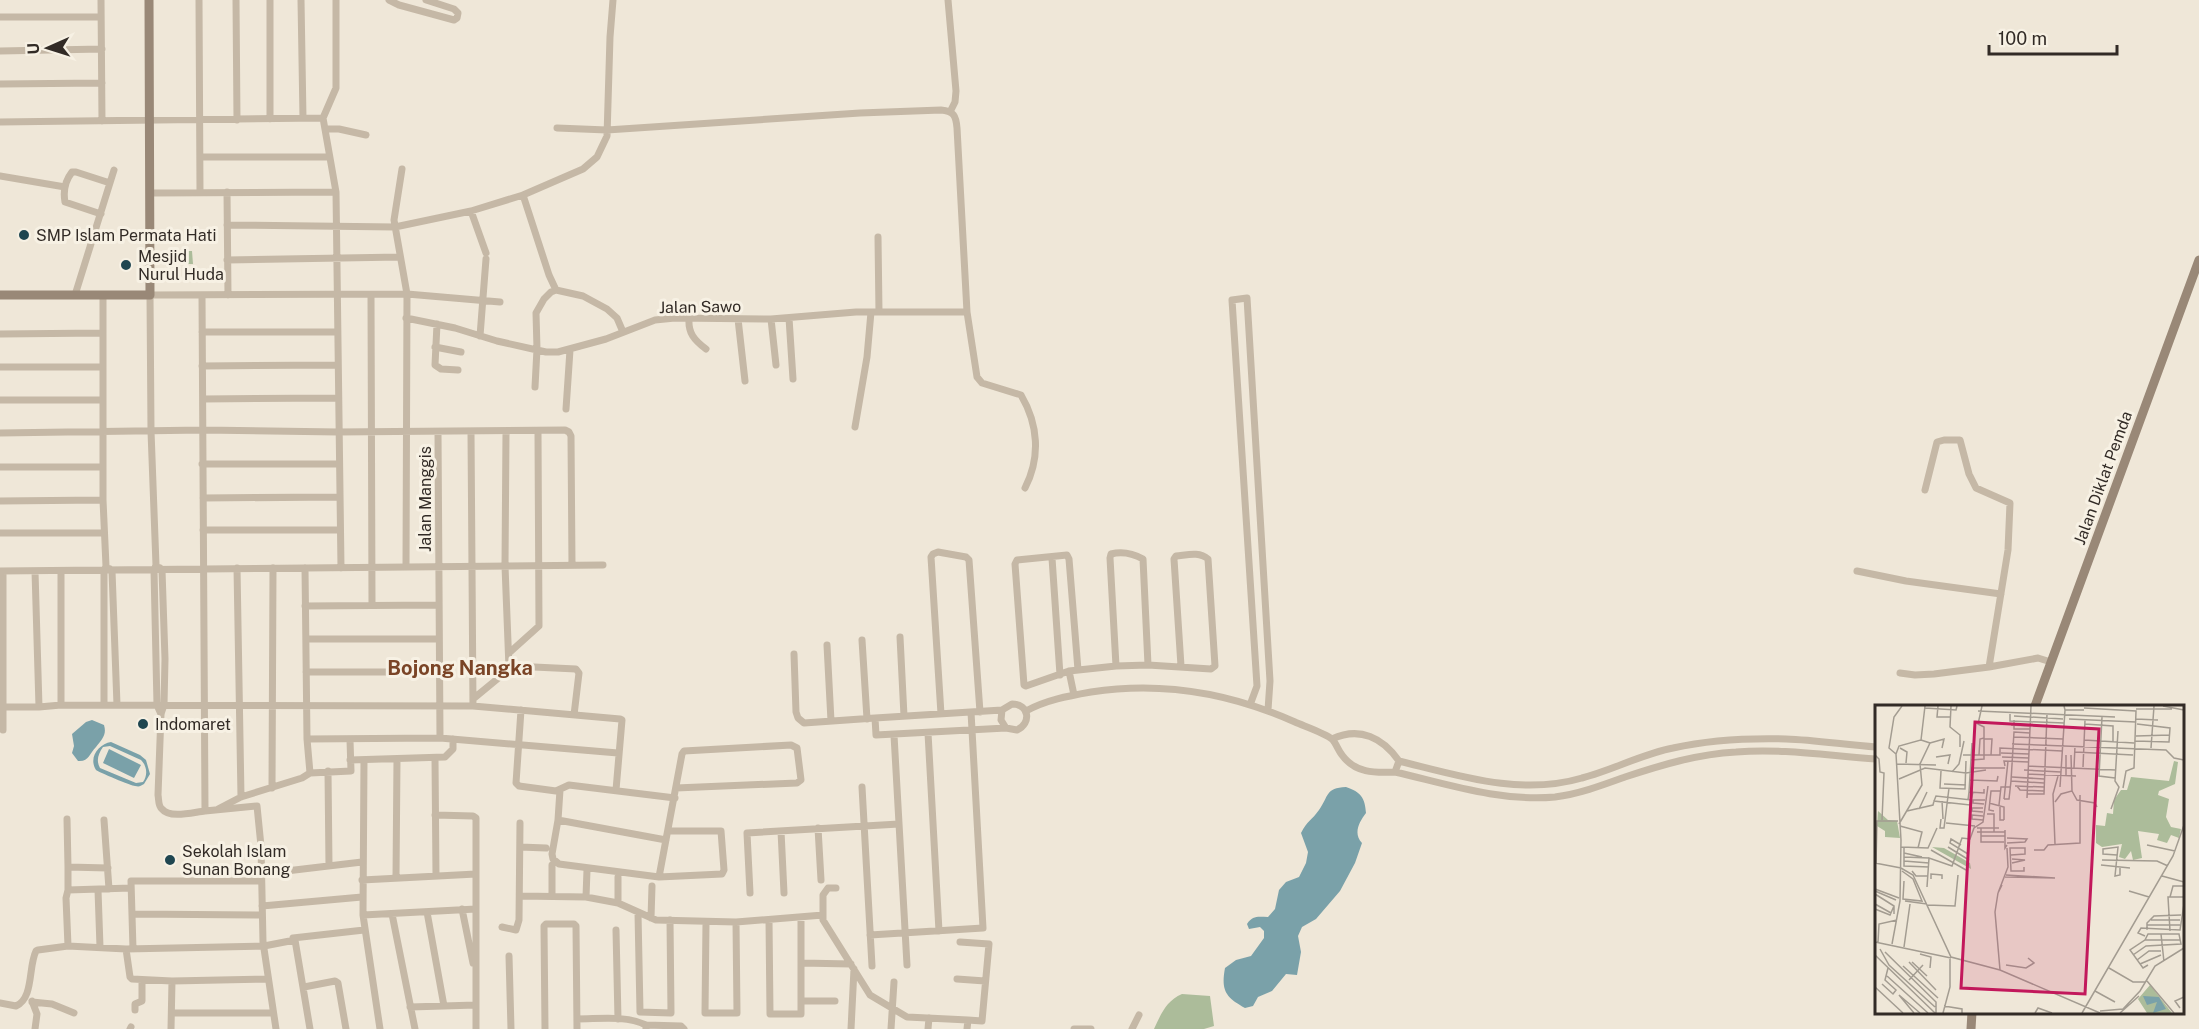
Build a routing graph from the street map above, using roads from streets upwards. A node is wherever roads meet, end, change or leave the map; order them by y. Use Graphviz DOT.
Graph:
graph roads {
  1 [pos="101,0"];
  2 [pos="149,0"];
  3 [pos="199,0"];
  4 [pos="236,0"];
  5 [pos="270,0"];
  6 [pos="301,0"];
  7 [pos="336,0"];
  8 [pos="389,0"];
  9 [pos="426,0"];
  10 [pos="614,0"];
  11 [pos="948,0"];
  12 [pos="422,11"];
  13 [pos="0,17"];
  14 [pos="101,17"];
  15 [pos="102,49"];
  16 [pos="0,51"];
  17 [pos="102,83"];
  18 [pos="0,84"];
  19 [pos="950,112"];
  20 [pos="303,118"];
  21 [pos="323,118"];
  22 [pos="270,119"];
  23 [pos="200,120"];
  24 [pos="237,120"];
  25 [pos="102,121"];
  26 [pos="150,121"];
  27 [pos="0,122"];
  28 [pos="557,128"];
  29 [pos="325,129"];
  30 [pos="607,130"];
  31 [pos="366,135"];
  32 [pos="200,157"];
  33 [pos="329,157"];
  34 [pos="402,169"];
  35 [pos="114,170"];
  36 [pos="0,176"];
  37 [pos="110,183"];
  38 [pos="65,187"];
  39 [pos="200,192"];
  40 [pos="227,192"];
  41 [pos="336,192"];
  42 [pos="150,193"];
  43 [pos="524,195"];
  44 [pos="471,211"];
  45 [pos="101,214"];
  46 [pos="227,225"];
  47 [pos="337,227"];
  48 [pos="395,227"];
  49 [pos="878,237"];
  50 [pos="400,257"];
  51 [pos="337,259"];
  52 [pos="227,260"];
  53 [pos="2199,260"];
  54 [pos="556,290"];
  55 [pos="407,294"];
  56 [pos="0,295"];
  57 [pos="75,295"];
  58 [pos="103,295"];
  59 [pos="202,295"];
  60 [pos="228,295"];
  61 [pos="337,295"];
  62 [pos="371,295"];
  63 [pos="150,296"];
  64 [pos="483,302"];
  65 [pos="500,302"];
  66 [pos="875,312"];
  67 [pos="967,312"];
  68 [pos="406,318"];
  69 [pos="689,318"];
  70 [pos="789,318"];
  71 [pos="738,319"];
  72 [pos="771,319"];
  73 [pos="436,324"];
  74 [pos="202,332"];
  75 [pos="338,332"];
  76 [pos="623,332"];
  77 [pos="103,333"];
  78 [pos="0,334"];
  79 [pos="480,336"];
  80 [pos="435,347"];
  81 [pos="537,349"];
  82 [pos="706,349"];
  83 [pos="570,350"];
  84 [pos="461,352"];
  85 [pos="338,364"];
  86 [pos="776,365"];
  87 [pos="202,366"];
  88 [pos="0,367"];
  89 [pos="103,367"];
  90 [pos="458,370"];
  91 [pos="793,380"];
  92 [pos="745,381"];
  93 [pos="535,387"];
  94 [pos="338,398"];
  95 [pos="203,399"];
  96 [pos="0,400"];
  97 [pos="103,400"];
  98 [pos="566,408"];
  99 [pos="855,427"];
  100 [pos="203,430"];
  101 [pos="151,431"];
  102 [pos="104,432"];
  103 [pos="338,432"];
  104 [pos="371,432"];
  105 [pos="405,432"];
  106 [pos="438,432"];
  107 [pos="471,432"];
  108 [pos="506,432"];
  109 [pos="538,432"];
  110 [pos="0,433"];
  111 [pos="202,464"];
  112 [pos="339,464"];
  113 [pos="0,467"];
  114 [pos="103,467"];
  115 [pos="1025,488"];
  116 [pos="1925,490"];
  117 [pos="339,497"];
  118 [pos="203,498"];
  119 [pos="104,500"];
  120 [pos="0,501"];
  121 [pos="203,530"];
  122 [pos="340,530"];
  123 [pos="0,533"];
  124 [pos="104,533"];
  125 [pos="1052,558"];
  126 [pos="572,565"];
  127 [pos="603,565"];
  128 [pos="372,566"];
  129 [pos="406,566"];
  130 [pos="473,566"];
  131 [pos="505,566"];
  132 [pos="540,566"];
  133 [pos="439,567"];
  134 [pos="157,568"];
  135 [pos="237,568"];
  136 [pos="273,568"];
  137 [pos="305,568"];
  138 [pos="341,568"];
  139 [pos="107,569"];
  140 [pos="203,569"];
  141 [pos="36,571"];
  142 [pos="62,571"];
  143 [pos="1857,571"];
  144 [pos="1,572"];
  145 [pos="2001,594"];
  146 [pos="372,605"];
  147 [pos="439,605"];
  148 [pos="305,606"];
  149 [pos="155,619"];
  150 [pos="164,619"];
  151 [pos="900,637"];
  152 [pos="306,639"];
  153 [pos="439,639"];
  154 [pos="862,640"];
  155 [pos="827,645"];
  156 [pos="509,653"];
  157 [pos="794,654"];
  158 [pos="156,659"];
  159 [pos="165,659"];
  160 [pos="2051,662"];
  161 [pos="1148,665"];
  162 [pos="1116,666"];
  163 [pos="1181,666"];
  164 [pos="1989,667"];
  165 [pos="509,668"];
  166 [pos="1078,670"];
  167 [pos="1069,671"];
  168 [pos="306,672"];
  169 [pos="439,672"];
  170 [pos="1900,673"];
  171 [pos="1060,675"];
  172 [pos="1257,681"];
  173 [pos="1270,681"];
  174 [pos="1074,695"];
  175 [pos="473,703"];
  176 [pos="61,705"];
  177 [pos="104,705"];
  178 [pos="117,705"];
  179 [pos="161,705"];
  180 [pos="206,705"];
  181 [pos="239,705"];
  182 [pos="439,705"];
  183 [pos="1250,705"];
  184 [pos="2035,705"];
  185 [pos="272,706"];
  186 [pos="307,706"];
  187 [pos="1,707"];
  188 [pos="39,707"];
  189 [pos="521,710"];
  190 [pos="1002,710"];
  191 [pos="1268,710"];
  192 [pos="1026,711"];
  193 [pos="971,712"];
  194 [pos="980,712"];
  195 [pos="941,714"];
  196 [pos="574,715"];
  197 [pos="904,716"];
  198 [pos="871,718"];
  199 [pos="831,721"];
  200 [pos="1006,728"];
  201 [pos="3,730"];
  202 [pos="972,730"];
  203 [pos="928,733"];
  204 [pos="894,735"];
  205 [pos="440,738"];
  206 [pos="307,739"];
  207 [pos="453,739"];
  208 [pos="1332,739"];
  209 [pos="350,740"];
  210 [pos="519,745"];
  211 [pos="1875,747"];
  212 [pos="618,753"];
  213 [pos="435,758"];
  214 [pos="397,759"];
  215 [pos="1875,759"];
  216 [pos="350,760"];
  217 [pos="364,760"];
  218 [pos="1400,762"];
  219 [pos="328,771"];
  220 [pos="1395,772"];
  221 [pos="310,773"];
  222 [pos="862,787"];
  223 [pos="272,788"];
  224 [pos="676,788"];
  225 [pos="560,790"];
  226 [pos="616,790"];
  227 [pos="253,794"];
  228 [pos="242,797"];
  229 [pos="675,798"];
  230 [pos="257,806"];
  231 [pos="205,811"];
  232 [pos="214,811"];
  233 [pos="435,815"];
  234 [pos="67,819"];
  235 [pos="104,820"];
  236 [pos="558,820"];
  237 [pos="520,823"];
  238 [pos="899,824"];
  239 [pos="864,826"];
  240 [pos="818,828"];
  241 [pos="668,831"];
  242 [pos="781,831"];
  243 [pos="666,840"];
  244 [pos="520,847"];
  245 [pos="546,848"];
  246 [pos="362,862"];
  247 [pos="552,865"];
  248 [pos="329,866"];
  249 [pos="68,867"];
  250 [pos="108,868"];
  251 [pos="587,870"];
  252 [pos="476,874"];
  253 [pos="436,876"];
  254 [pos="261,877"];
  255 [pos="618,877"];
  256 [pos="659,877"];
  257 [pos="396,878"];
  258 [pos="362,880"];
  259 [pos="821,880"];
  260 [pos="652,886"];
  261 [pos="131,888"];
  262 [pos="836,888"];
  263 [pos="109,889"];
  264 [pos="68,890"];
  265 [pos="98,890"];
  266 [pos="750,893"];
  267 [pos="784,893"];
  268 [pos="520,896"];
  269 [pos="552,896"];
  270 [pos="362,897"];
  271 [pos="586,897"];
  272 [pos="618,903"];
  273 [pos="262,906"];
  274 [pos="462,909"];
  275 [pos="476,909"];
  276 [pos="427,912"];
  277 [pos="638,913"];
  278 [pos="133,914"];
  279 [pos="392,914"];
  280 [pos="262,915"];
  281 [pos="363,915"];
  282 [pos="823,915"];
  283 [pos="801,916"];
  284 [pos="651,918"];
  285 [pos="670,920"];
  286 [pos="769,920"];
  287 [pos="706,922"];
  288 [pos="736,922"];
  289 [pos="502,927"];
  290 [pos="364,930"];
  291 [pos="616,930"];
  292 [pos="939,931"];
  293 [pos="905,933"];
  294 [pos="870,935"];
  295 [pos="960,942"];
  296 [pos="264,944"];
  297 [pos="68,946"];
  298 [pos="100,947"];
  299 [pos="130,949"];
  300 [pos="509,956"];
  301 [pos="801,963"];
  302 [pos="907,965"];
  303 [pos="872,966"];
  304 [pos="852,967"];
  305 [pos="476,976"];
  306 [pos="268,979"];
  307 [pos="957,979"];
  308 [pos="142,980"];
  309 [pos="172,981"];
  310 [pos="985,981"];
  311 [pos="894,982"];
  312 [pos="304,987"];
  313 [pos="27,994"];
  314 [pos="801,1001"];
  315 [pos="835,1001"];
  316 [pos="32,1002"];
  317 [pos="0,1003"];
  318 [pos="476,1005"];
  319 [pos="410,1006"];
  320 [pos="444,1006"];
  321 [pos="892,1008"];
  322 [pos="135,1010"];
  323 [pos="74,1012"];
  324 [pos="273,1013"];
  325 [pos="172,1014"];
  326 [pos="1972,1014"];
  327 [pos="1139,1016"];
  328 [pos="577,1018"];
  329 [pos="929,1018"];
  330 [pos="618,1019"];
  331 [pos="968,1020"];
  332 [pos="646,1027"];
  333 [pos="35,1029"];
  334 [pos="171,1029"];
  335 [pos="276,1029"];
  336 [pos="310,1029"];
  337 [pos="346,1029"];
  338 [pos="380,1029"];
  339 [pos="415,1029"];
  340 [pos="476,1029"];
  341 [pos="511,1029"];
  342 [pos="545,1029"];
  343 [pos="577,1029"];
  344 [pos="684,1029"];
  345 [pos="851,1029"];
  346 [pos="891,1029"];
  347 [pos="928,1029"];
  348 [pos="967,1029"];
  349 [pos="1074,1029"];
  350 [pos="1091,1029"];
  351 [pos="1132,1029"];
  352 [pos="1971,1029"];
  1 -- 14 [label="street"];
  2 -- 26 [label="street"];
  3 -- 23 [label="street"];
  4 -- 24 [label="street"];
  5 -- 22 [label="street"];
  6 -- 20 [label="street"];
  7 -- 21 [label="street"];
  8 -- 12 [label="street"];
  9 -- 12 [label="street"];
  9 -- 12 [label="street"];
  10 -- 30 [label="street"];
  11 -- 19 [label="street"];
  13 -- 14 [label="street"];
  14 -- 15 [label="street"];
  15 -- 16 [label="street"];
  15 -- 17 [label="street"];
  17 -- 18 [label="street"];
  17 -- 25 [label="street"];
  19 -- 30 [label="street"];
  19 -- 67 [label="street"];
  20 -- 21 [label="street"];
  20 -- 22 [label="street"];
  21 -- 29 [label="street"];
  22 -- 24 [label="street"];
  23 -- 24 [label="street"];
  23 -- 26 [label="street"];
  23 -- 32 [label="street"];
  25 -- 26 [label="street"];
  25 -- 27 [label="street"];
  26 -- 42 [label="street"];
  28 -- 30 [label="street"];
  29 -- 31 [label="street"];
  29 -- 33 [label="street"];
  30 -- 43 [label="street"];
  32 -- 33 [label="street"];
  32 -- 39 [label="street"];
  33 -- 41 [label="street"];
  34 -- 48 [label="street"];
  35 -- 37 [label="street"];
  36 -- 38 [label="street"];
  37 -- 38 [label="street"];
  37 -- 45 [label="street"];
  38 -- 45 [label="street"];
  39 -- 40 [label="street"];
  39 -- 42 [label="street"];
  40 -- 41 [label="street"];
  40 -- 46 [label="street"];
  41 -- 47 [label="street"];
  42 -- 63 [label="street"];
  43 -- 44 [label="street"];
  43 -- 54 [label="street"];
  44 -- 48 [label="street"];
  44 -- 64 [label="street"];
  45 -- 57 [label="street"];
  46 -- 47 [label="street"];
  46 -- 52 [label="street"];
  47 -- 48 [label="street"];
  47 -- 51 [label="street"];
  48 -- 50 [label="street"];
  49 -- 66 [label="street"];
  50 -- 51 [label="street"];
  50 -- 55 [label="street"];
  51 -- 52 [label="street"];
  51 -- 61 [label="street"];
  52 -- 60 [label="street"];
  53 -- 160 [label="street, Jalan Diklat Pemda"];
  54 -- 76 [label="street"];
  54 -- 81 [label="street"];
  55 -- 62 [label="street"];
  55 -- 64 [label="street"];
  55 -- 68 [label="street"];
  56 -- 57 [label="street"];
  57 -- 58 [label="street"];
  58 -- 63 [label="street"];
  58 -- 77 [label="street"];
  59 -- 60 [label="street"];
  59 -- 63 [label="street"];
  59 -- 74 [label="street"];
  60 -- 61 [label="street"];
  61 -- 62 [label="street"];
  61 -- 75 [label="street"];
  62 -- 104 [label="street"];
  63 -- 101 [label="street"];
  64 -- 65 [label="street"];
  64 -- 79 [label="street"];
  66 -- 67 [label="street, Jalan Sawo"];
  66 -- 70 [label="street, Jalan Sawo"];
  66 -- 99 [label="street"];
  67 -- 115 [label="street"];
  68 -- 73 [label="street, Jalan Sawo"];
  68 -- 105 [label="street"];
  69 -- 71 [label="street, Jalan Sawo"];
  69 -- 76 [label="street, Jalan Sawo"];
  69 -- 82 [label="street"];
  70 -- 72 [label="street, Jalan Sawo"];
  70 -- 91 [label="street"];
  71 -- 72 [label="street, Jalan Sawo"];
  71 -- 92 [label="street"];
  72 -- 86 [label="street"];
  73 -- 79 [label="street, Jalan Sawo"];
  73 -- 80 [label="street"];
  74 -- 75 [label="street"];
  74 -- 87 [label="street"];
  75 -- 85 [label="street"];
  76 -- 83 [label="street, Jalan Sawo"];
  77 -- 78 [label="street"];
  77 -- 89 [label="street"];
  79 -- 81 [label="street, Jalan Sawo"];
  80 -- 84 [label="street"];
  80 -- 90 [label="street"];
  81 -- 83 [label="street, Jalan Sawo"];
  81 -- 93 [label="street"];
  83 -- 98 [label="street"];
  85 -- 87 [label="street"];
  85 -- 94 [label="street"];
  87 -- 95 [label="street"];
  88 -- 89 [label="street"];
  89 -- 97 [label="street"];
  94 -- 95 [label="street"];
  94 -- 103 [label="street"];
  95 -- 100 [label="street"];
  96 -- 97 [label="street"];
  97 -- 102 [label="street"];
  100 -- 101 [label="street"];
  100 -- 103 [label="street"];
  100 -- 111 [label="street"];
  101 -- 102 [label="street"];
  101 -- 134 [label="street"];
  102 -- 110 [label="street"];
  102 -- 114 [label="street"];
  103 -- 104 [label="street"];
  103 -- 112 [label="street"];
  104 -- 105 [label="street"];
  104 -- 128 [label="street"];
  105 -- 106 [label="street"];
  105 -- 129 [label="street"];
  106 -- 107 [label="street"];
  106 -- 133 [label="street, Jalan Manggis"];
  107 -- 108 [label="street"];
  107 -- 130 [label="street"];
  108 -- 109 [label="street"];
  108 -- 131 [label="street"];
  109 -- 126 [label="street"];
  109 -- 132 [label="street"];
  111 -- 112 [label="street"];
  111 -- 118 [label="street"];
  112 -- 117 [label="street"];
  113 -- 114 [label="street"];
  114 -- 119 [label="street"];
  116 -- 145 [label="street"];
  117 -- 118 [label="street"];
  117 -- 122 [label="street"];
  118 -- 121 [label="street"];
  119 -- 120 [label="street"];
  119 -- 124 [label="street"];
  121 -- 122 [label="street"];
  121 -- 140 [label="street"];
  122 -- 138 [label="street"];
  123 -- 124 [label="street"];
  124 -- 139 [label="street"];
  125 -- 166 [label="street"];
  125 -- 171 [label="street"];
  125 -- 171 [label="street"];
  126 -- 127 [label="street"];
  126 -- 132 [label="street"];
  128 -- 129 [label="street"];
  128 -- 138 [label="street"];
  128 -- 146 [label="street"];
  129 -- 133 [label="street"];
  130 -- 131 [label="street"];
  130 -- 133 [label="street"];
  130 -- 175 [label="street"];
  131 -- 132 [label="street"];
  131 -- 156 [label="street"];
  132 -- 156 [label="street"];
  133 -- 147 [label="street, Jalan Manggis"];
  134 -- 139 [label="street"];
  134 -- 140 [label="street"];
  134 -- 149 [label="street"];
  134 -- 150 [label="street"];
  135 -- 136 [label="street"];
  135 -- 140 [label="street"];
  135 -- 181 [label="street"];
  136 -- 137 [label="street"];
  136 -- 185 [label="street"];
  137 -- 138 [label="street"];
  137 -- 148 [label="street"];
  139 -- 142 [label="street"];
  139 -- 177 [label="street"];
  139 -- 178 [label="street"];
  140 -- 180 [label="street"];
  141 -- 142 [label="street"];
  141 -- 144 [label="street"];
  141 -- 188 [label="street"];
  142 -- 176 [label="street"];
  143 -- 145 [label="street"];
  144 -- 187 [label="street"];
  145 -- 164 [label="street"];
  146 -- 147 [label="street"];
  146 -- 148 [label="street"];
  147 -- 153 [label="street, Jalan Manggis"];
  148 -- 152 [label="street"];
  149 -- 150 [label="street"];
  149 -- 158 [label="street"];
  150 -- 159 [label="street"];
  151 -- 197 [label="street"];
  152 -- 153 [label="street"];
  152 -- 168 [label="street"];
  153 -- 169 [label="street, Jalan Manggis"];
  154 -- 198 [label="street"];
  155 -- 199 [label="street"];
  156 -- 165 [label="street"];
  157 -- 199 [label="street"];
  158 -- 159 [label="street"];
  158 -- 179 [label="street"];
  159 -- 179 [label="street"];
  160 -- 164 [label="street"];
  160 -- 184 [label="street, Jalan Diklat Pemda"];
  161 -- 162 [label="street"];
  161 -- 162 [label="street"];
  161 -- 163 [label="street"];
  162 -- 166 [label="street"];
  163 -- 163 [label="street"];
  164 -- 170 [label="street"];
  165 -- 175 [label="street"];
  165 -- 196 [label="street"];
  166 -- 167 [label="street"];
  167 -- 171 [label="street"];
  167 -- 174 [label="street"];
  168 -- 169 [label="street"];
  168 -- 186 [label="street"];
  169 -- 182 [label="street, Jalan Manggis"];
  172 -- 173 [label="street"];
  172 -- 173 [label="street"];
  172 -- 183 [label="street"];
  173 -- 191 [label="street"];
  174 -- 183 [label="street"];
  174 -- 192 [label="street"];
  175 -- 182 [label="street"];
  175 -- 189 [label="street"];
  176 -- 177 [label="street"];
  176 -- 188 [label="street"];
  177 -- 178 [label="street"];
  178 -- 179 [label="street"];
  179 -- 180 [label="street"];
  179 -- 231 [label="street"];
  180 -- 181 [label="street"];
  180 -- 231 [label="street"];
  181 -- 185 [label="street"];
  181 -- 228 [label="street"];
  182 -- 186 [label="street"];
  182 -- 205 [label="street, Jalan Manggis"];
  183 -- 191 [label="street"];
  185 -- 186 [label="street"];
  185 -- 223 [label="street"];
  186 -- 206 [label="street"];
  187 -- 188 [label="street"];
  187 -- 201 [label="street"];
  189 -- 196 [label="street"];
  189 -- 210 [label="street"];
  190 -- 192 [label="street"];
  190 -- 194 [label="street"];
  190 -- 200 [label="street"];
  191 -- 208 [label="street"];
  192 -- 200 [label="street"];
  193 -- 194 [label="street"];
  193 -- 195 [label="street"];
  193 -- 202 [label="street"];
  194 -- 195 [label="street"];
  195 -- 197 [label="street"];
  196 -- 212 [label="street"];
  197 -- 198 [label="street"];
  198 -- 199 [label="street"];
  198 -- 204 [label="street"];
  200 -- 202 [label="street"];
  202 -- 203 [label="street"];
  202 -- 292 [label="street"];
  203 -- 204 [label="street"];
  203 -- 292 [label="street"];
  204 -- 238 [label="street"];
  205 -- 207 [label="street"];
  205 -- 209 [label="street"];
  206 -- 209 [label="street"];
  206 -- 221 [label="street"];
  207 -- 210 [label="street"];
  207 -- 213 [label="street"];
  208 -- 218 [label="street"];
  208 -- 220 [label="street"];
  209 -- 216 [label="street"];
  210 -- 212 [label="street"];
  210 -- 225 [label="street"];
  211 -- 218 [label="street"];
  212 -- 226 [label="street"];
  213 -- 214 [label="street"];
  213 -- 233 [label="street"];
  214 -- 217 [label="street"];
  214 -- 257 [label="street"];
  215 -- 220 [label="street"];
  216 -- 217 [label="street"];
  216 -- 219 [label="street"];
  217 -- 246 [label="street"];
  218 -- 220 [label="street"];
  219 -- 221 [label="street"];
  219 -- 248 [label="street"];
  221 -- 223 [label="street"];
  222 -- 239 [label="street"];
  223 -- 227 [label="street"];
  224 -- 224 [label="street"];
  224 -- 229 [label="street"];
  225 -- 226 [label="street"];
  225 -- 236 [label="street"];
  226 -- 229 [label="street"];
  227 -- 228 [label="street"];
  227 -- 230 [label="street"];
  228 -- 232 [label="street"];
  229 -- 241 [label="street"];
  230 -- 232 [label="street"];
  230 -- 254 [label="street"];
  231 -- 232 [label="street"];
  233 -- 252 [label="street"];
  233 -- 253 [label="street"];
  234 -- 249 [label="street"];
  235 -- 250 [label="street"];
  236 -- 243 [label="street"];
  236 -- 256 [label="street"];
  237 -- 244 [label="street"];
  238 -- 239 [label="street"];
  238 -- 293 [label="street"];
  239 -- 240 [label="street"];
  239 -- 294 [label="street"];
  240 -- 242 [label="street"];
  240 -- 259 [label="street"];
  241 -- 243 [label="street"];
  241 -- 256 [label="street"];
  242 -- 266 [label="street"];
  242 -- 267 [label="street"];
  243 -- 256 [label="street"];
  244 -- 245 [label="street"];
  244 -- 268 [label="street"];
  246 -- 248 [label="street"];
  246 -- 258 [label="street"];
  247 -- 269 [label="street"];
  248 -- 254 [label="street"];
  249 -- 250 [label="street"];
  249 -- 264 [label="street"];
  250 -- 263 [label="street"];
  251 -- 271 [label="street"];
  252 -- 253 [label="street"];
  252 -- 275 [label="street"];
  253 -- 257 [label="street"];
  254 -- 261 [label="street"];
  254 -- 273 [label="street"];
  255 -- 272 [label="street"];
  257 -- 258 [label="street"];
  258 -- 270 [label="street"];
  260 -- 284 [label="street"];
  261 -- 263 [label="street"];
  261 -- 278 [label="street"];
  262 -- 282 [label="street"];
  263 -- 265 [label="street"];
  264 -- 265 [label="street"];
  264 -- 297 [label="street"];
  265 -- 298 [label="street"];
  268 -- 269 [label="street"];
  268 -- 289 [label="street"];
  269 -- 271 [label="street"];
  270 -- 273 [label="street"];
  270 -- 281 [label="street"];
  271 -- 272 [label="street"];
  272 -- 277 [label="street"];
  273 -- 280 [label="street"];
  274 -- 275 [label="street"];
  274 -- 276 [label="street"];
  274 -- 305 [label="street"];
  275 -- 305 [label="street"];
  276 -- 279 [label="street"];
  276 -- 320 [label="street"];
  277 -- 284 [label="street"];
  277 -- 285 [label="street"];
  278 -- 280 [label="street"];
  278 -- 299 [label="street"];
  279 -- 281 [label="street"];
  279 -- 319 [label="street"];
  280 -- 296 [label="street"];
  281 -- 290 [label="street"];
  282 -- 283 [label="street"];
  282 -- 304 [label="street"];
  283 -- 286 [label="street"];
  283 -- 301 [label="street"];
  284 -- 285 [label="street"];
  285 -- 287 [label="street"];
  286 -- 288 [label="street"];
  286 -- 314 [label="street"];
  287 -- 288 [label="street"];
  287 -- 288 [label="street"];
  290 -- 296 [label="street"];
  290 -- 338 [label="street"];
  291 -- 330 [label="street"];
  292 -- 293 [label="street"];
  293 -- 294 [label="street"];
  293 -- 302 [label="street"];
  294 -- 303 [label="street"];
  295 -- 310 [label="street"];
  296 -- 299 [label="street"];
  296 -- 306 [label="street"];
  296 -- 312 [label="street"];
  297 -- 298 [label="street"];
  297 -- 313 [label="street"];
  298 -- 299 [label="street"];
  299 -- 308 [label="street"];
  300 -- 341 [label="street"];
  301 -- 304 [label="street"];
  301 -- 314 [label="street"];
  304 -- 321 [label="street"];
  304 -- 345 [label="street"];
  305 -- 318 [label="street"];
  306 -- 309 [label="street"];
  306 -- 324 [label="street"];
  307 -- 310 [label="street"];
  308 -- 309 [label="street"];
  308 -- 322 [label="street"];
  309 -- 325 [label="street"];
  310 -- 331 [label="street"];
  311 -- 321 [label="street"];
  312 -- 336 [label="street"];
  312 -- 337 [label="street"];
  313 -- 316 [label="street"];
  313 -- 317 [label="street"];
  314 -- 315 [label="street"];
  316 -- 323 [label="street"];
  316 -- 333 [label="street"];
  318 -- 320 [label="street"];
  318 -- 340 [label="street"];
  319 -- 320 [label="street"];
  319 -- 339 [label="street"];
  321 -- 329 [label="street"];
  321 -- 346 [label="street"];
  324 -- 325 [label="street"];
  324 -- 335 [label="street"];
  325 -- 334 [label="street"];
  326 -- 352 [label="street"];
  327 -- 351 [label="street"];
  328 -- 330 [label="street"];
  328 -- 342 [label="street"];
  328 -- 343 [label="street"];
  329 -- 331 [label="street"];
  329 -- 347 [label="street"];
  330 -- 332 [label="street"];
  331 -- 348 [label="street"];
  332 -- 344 [label="street"];
  349 -- 350 [label="street"];
}
